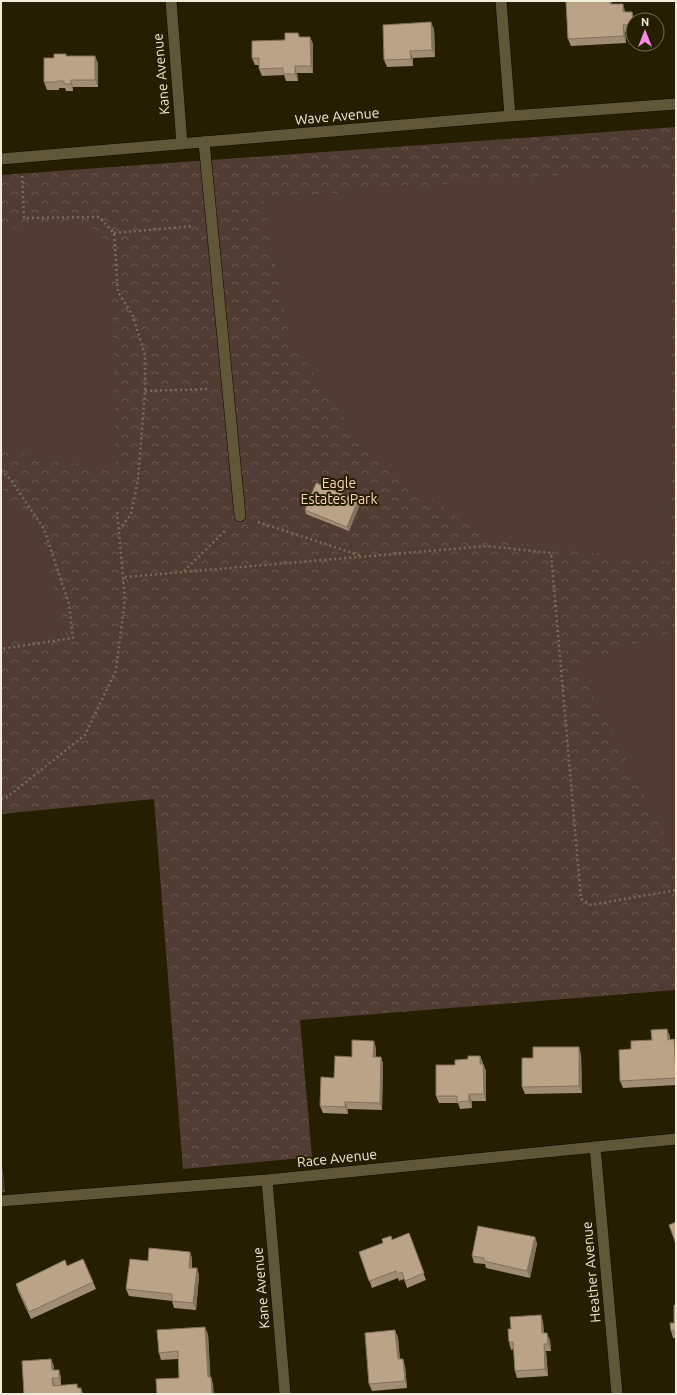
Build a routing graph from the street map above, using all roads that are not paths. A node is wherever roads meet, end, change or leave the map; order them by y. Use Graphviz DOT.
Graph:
graph roads {
  1 [pos="170,1"];
  2 [pos="501,1"];
  3 [pos="676,104"];
  4 [pos="510,116"];
  5 [pos="204,142"];
  6 [pos="182,144"];
  7 [pos="1,159"];
  8 [pos="240,516"];
  9 [pos="676,1139"];
  10 [pos="595,1147"];
  11 [pos="267,1180"];
  12 [pos="1,1201"];
  13 [pos="285,1394"];
  14 [pos="617,1394"];
  1 -- 6 [label="street, Kane Avenue"];
  2 -- 4 [label="street"];
  3 -- 4 [label="street, Wave Avenue"];
  4 -- 5 [label="street, Wave Avenue"];
  5 -- 6 [label="street, Wave Avenue"];
  5 -- 8 [label="street"];
  6 -- 7 [label="street, Wave Avenue"];
  9 -- 10 [label="street, Race Avenue"];
  10 -- 11 [label="street, Race Avenue"];
  10 -- 14 [label="street, Heather Avenue"];
  11 -- 12 [label="street, Race Avenue"];
  11 -- 13 [label="street, Kane Avenue"];
}
